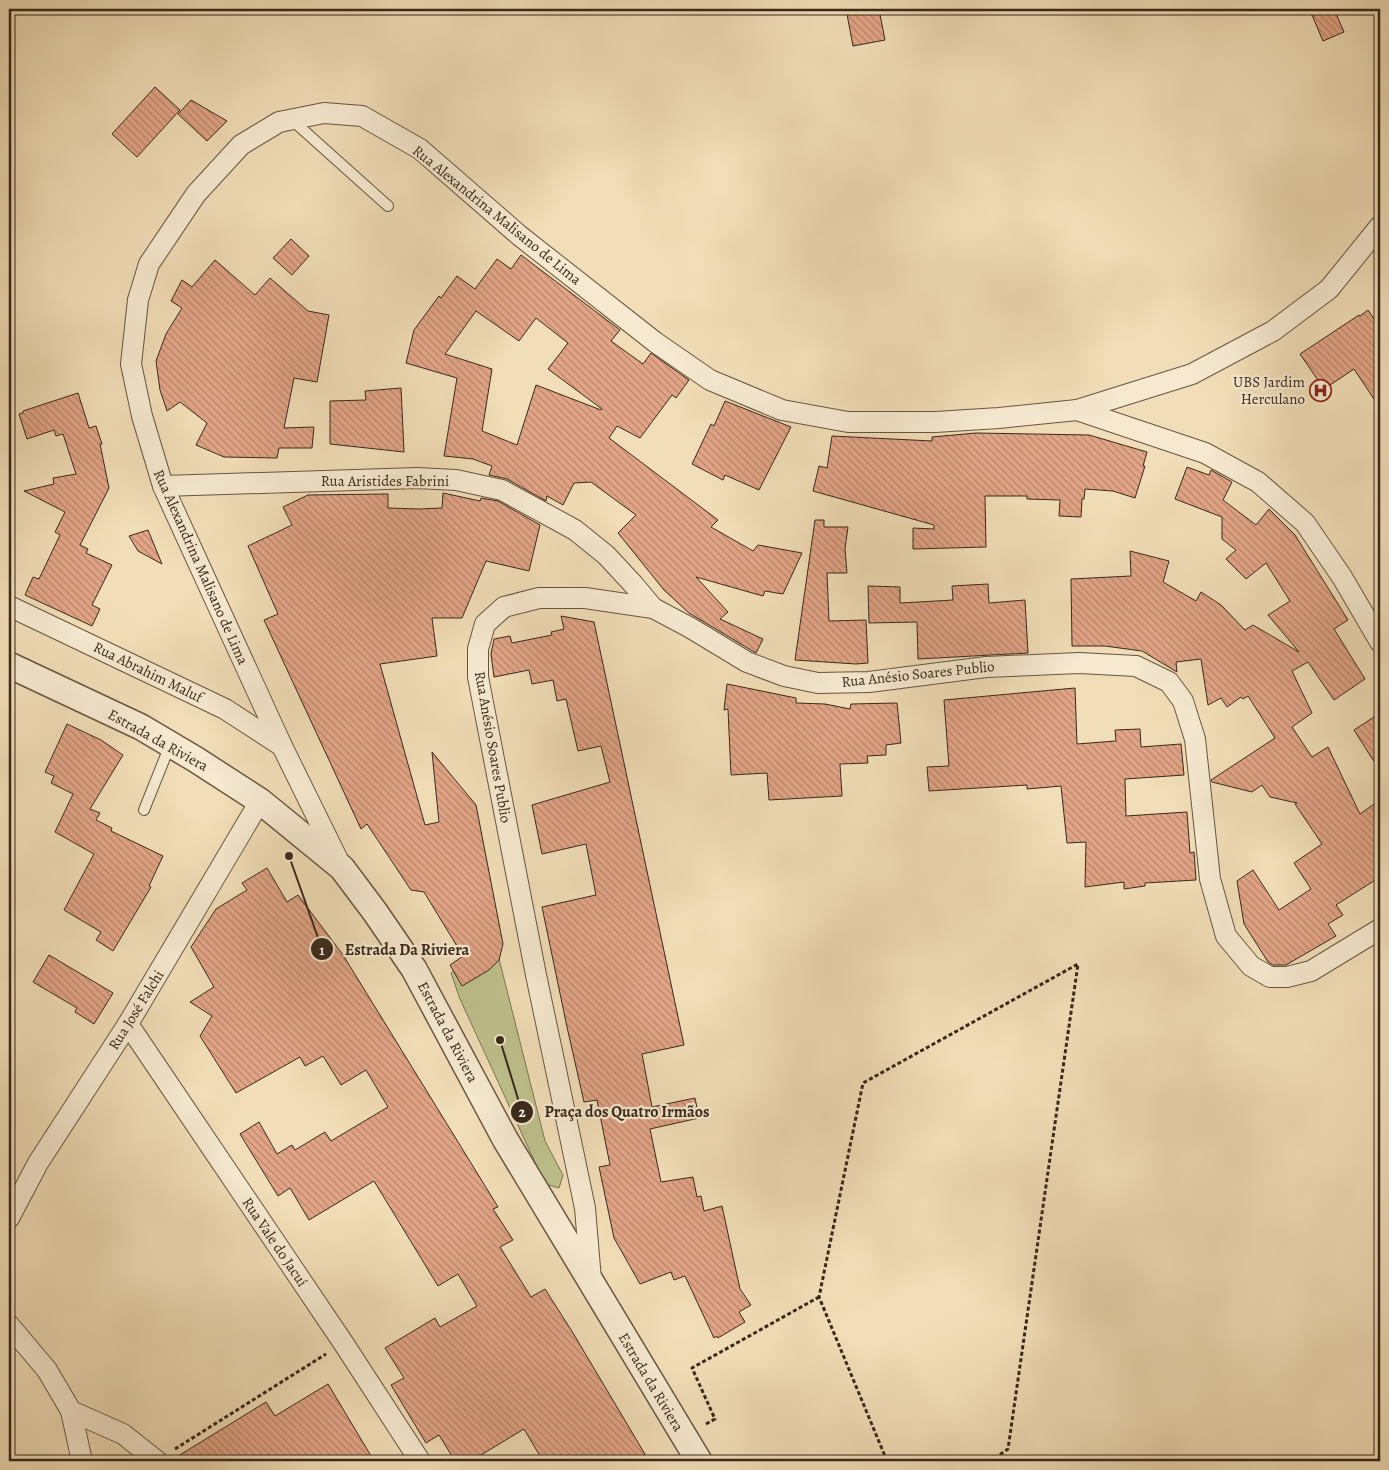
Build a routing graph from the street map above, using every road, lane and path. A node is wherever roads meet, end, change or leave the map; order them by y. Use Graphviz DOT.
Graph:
graph roads {
  1 [pos="291,119"];
  2 [pos="388,206"];
  3 [pos="1380,227"];
  4 [pos="1077,410"];
  5 [pos="163,486"];
  6 [pos="9,606"];
  7 [pos="653,608"];
  8 [pos="1380,642"];
  9 [pos="9,666"];
  10 [pos="170,745"];
  11 [pos="282,746"];
  12 [pos="260,801"];
  13 [pos="144,810"];
  14 [pos="342,868"];
  15 [pos="1380,929"];
  16 [pos="128,1024"];
  17 [pos="10,1212"];
  18 [pos="591,1284"];
  19 [pos="819,1297"];
  20 [pos="9,1325"];
  21 [pos="344,1344"];
  22 [pos="71,1411"];
  23 [pos="715,1419"];
  24 [pos="82,1461"];
  25 [pos="156,1461"];
  26 [pos="420,1461"];
  27 [pos="698,1461"];
  28 [pos="887,1461"];
  29 [pos="990,1461"];
  1 -- 2 [label="lane"];
  1 -- 4 [label="street, Rua Alexandrina Malisano de Lima"];
  1 -- 5 [label="street, Rua Alexandrina Malisano de Lima"];
  3 -- 4 [label="street, Rua Alexandrina Malisano de Lima"];
  4 -- 8 [label="street"];
  5 -- 7 [label="street, Rua Aristides Fabrini"];
  5 -- 11 [label="street, Rua Alexandrina Malisano de Lima"];
  6 -- 11 [label="street, Rua Abrahim Maluf"];
  7 -- 15 [label="street, Rua Anésio Soares Publio"];
  7 -- 18 [label="street, Rua Anésio Soares Publio"];
  9 -- 10 [label="street, Estrada da Riviera"];
  10 -- 12 [label="street, Estrada da Riviera"];
  10 -- 13 [label="lane"];
  11 -- 14 [label="street, Rua Alexandrina Malisano de Lima"];
  12 -- 14 [label="street, Estrada da Riviera"];
  12 -- 16 [label="street, Rua José Falchi"];
  14 -- 18 [label="street, Estrada da Riviera"];
  16 -- 17 [label="street, Rua José Falchi"];
  16 -- 21 [label="street, Rua Vale do Jacuí"];
  18 -- 27 [label="street, Estrada da Riviera"];
  19 -- 23 [label="path"];
  19 -- 28 [label="path"];
  19 -- 29 [label="path"];
  20 -- 22 [label="street"];
  21 -- 25 [label="path"];
  21 -- 26 [label="street, Rua Vale do Jacuí"];
  22 -- 24 [label="street"];
  22 -- 25 [label="street"];
}
